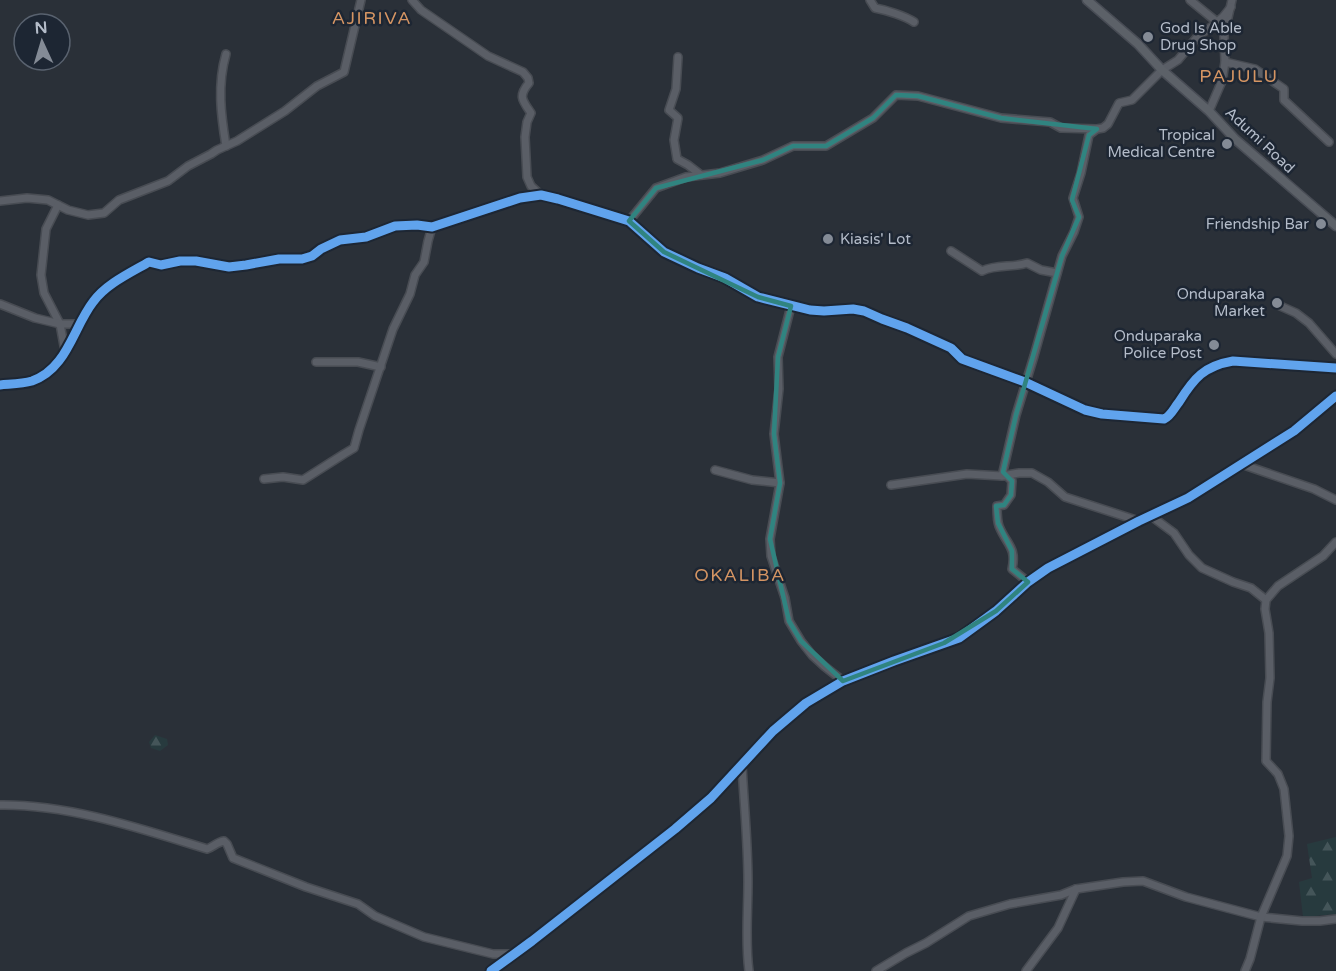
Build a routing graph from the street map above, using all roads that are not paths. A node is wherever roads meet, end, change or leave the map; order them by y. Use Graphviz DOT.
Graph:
graph roads {
  1 [pos="361,0"];
  2 [pos="412,0"];
  3 [pos="870,0"];
  4 [pos="1087,0"];
  5 [pos="1190,0"];
  6 [pos="1231,3"];
  7 [pos="914,22"];
  8 [pos="1217,22"];
  9 [pos="1224,35"];
  10 [pos="226,54"];
  11 [pos="678,57"];
  12 [pos="1225,62"];
  13 [pos="1162,70"];
  14 [pos="1209,111"];
  15 [pos="1097,129"];
  16 [pos="1329,142"];
  17 [pos="226,146"];
  18 [pos="701,175"];
  19 [pos="541,195"];
  20 [pos="0,201"];
  21 [pos="58,205"];
  22 [pos="629,221"];
  23 [pos="432,226"];
  24 [pos="1336,226"];
  25 [pos="951,251"];
  26 [pos="1057,273"];
  27 [pos="0,304"];
  28 [pos="1278,305"];
  29 [pos="791,306"];
  30 [pos="60,324"];
  31 [pos="80,324"];
  32 [pos="65,351"];
  33 [pos="1336,354"];
  34 [pos="316,362"];
  35 [pos="381,367"];
  36 [pos="1336,368"];
  37 [pos="1025,382"];
  38 [pos="0,385"];
  39 [pos="1333,398"];
  40 [pos="1336,408"];
  41 [pos="1242,464"];
  42 [pos="715,470"];
  43 [pos="1002,476"];
  44 [pos="264,479"];
  45 [pos="780,483"];
  46 [pos="891,485"];
  47 [pos="1336,500"];
  48 [pos="1151,516"];
  49 [pos="1139,521"];
  50 [pos="1336,542"];
  51 [pos="1028,582"];
  52 [pos="1266,600"];
  53 [pos="843,681"];
  54 [pos="742,765"];
  55 [pos="0,805"];
  56 [pos="1076,889"];
  57 [pos="1261,918"];
  58 [pos="1336,919"];
  59 [pos="512,954"];
  60 [pos="491,971"];
  61 [pos="749,971"];
  62 [pos="876,971"];
  63 [pos="1026,971"];
  64 [pos="1245,971"];
  1 -- 17 [label="street"];
  2 -- 19 [label="street"];
  3 -- 7 [label="street"];
  4 -- 13 [label="main road, Adumi Road"];
  5 -- 8 [label="street"];
  6 -- 8 [label="street"];
  6 -- 9 [label="street"];
  8 -- 9 [label="street"];
  8 -- 13 [label="street"];
  9 -- 12 [label="street"];
  10 -- 17 [label="street"];
  11 -- 18 [label="street"];
  12 -- 14 [label="street"];
  12 -- 16 [label="street"];
  13 -- 14 [label="main road, Adumi Road"];
  13 -- 15 [label="street"];
  14 -- 24 [label="main road, Adumi Road"];
  15 -- 18 [label="street"];
  15 -- 26 [label="street"];
  17 -- 21 [label="street"];
  18 -- 22 [label="street"];
  19 -- 22 [label="street"];
  19 -- 23 [label="street"];
  20 -- 21 [label="street"];
  21 -- 30 [label="street"];
  22 -- 29 [label="street"];
  23 -- 31 [label="street"];
  23 -- 35 [label="street"];
  25 -- 26 [label="street"];
  26 -- 37 [label="street"];
  27 -- 30 [label="street"];
  28 -- 33 [label="street"];
  29 -- 37 [label="street"];
  29 -- 45 [label="street"];
  30 -- 31 [label="street"];
  30 -- 32 [label="street"];
  31 -- 32 [label="street"];
  32 -- 38 [label="street"];
  34 -- 35 [label="street"];
  35 -- 44 [label="street"];
  36 -- 37 [label="street"];
  37 -- 43 [label="street"];
  39 -- 40 [label="street"];
  39 -- 41 [label="street"];
  41 -- 47 [label="street"];
  41 -- 48 [label="street"];
  42 -- 45 [label="street"];
  43 -- 46 [label="street"];
  43 -- 49 [label="street"];
  43 -- 51 [label="street"];
  45 -- 53 [label="street"];
  48 -- 49 [label="street"];
  48 -- 52 [label="street"];
  49 -- 51 [label="street"];
  50 -- 52 [label="street"];
  51 -- 53 [label="street"];
  52 -- 57 [label="street"];
  53 -- 54 [label="street"];
  54 -- 59 [label="street"];
  54 -- 61 [label="street"];
  55 -- 59 [label="street"];
  56 -- 57 [label="street"];
  56 -- 62 [label="street"];
  56 -- 63 [label="street"];
  57 -- 58 [label="street"];
  57 -- 64 [label="street"];
  59 -- 60 [label="street"];
}
